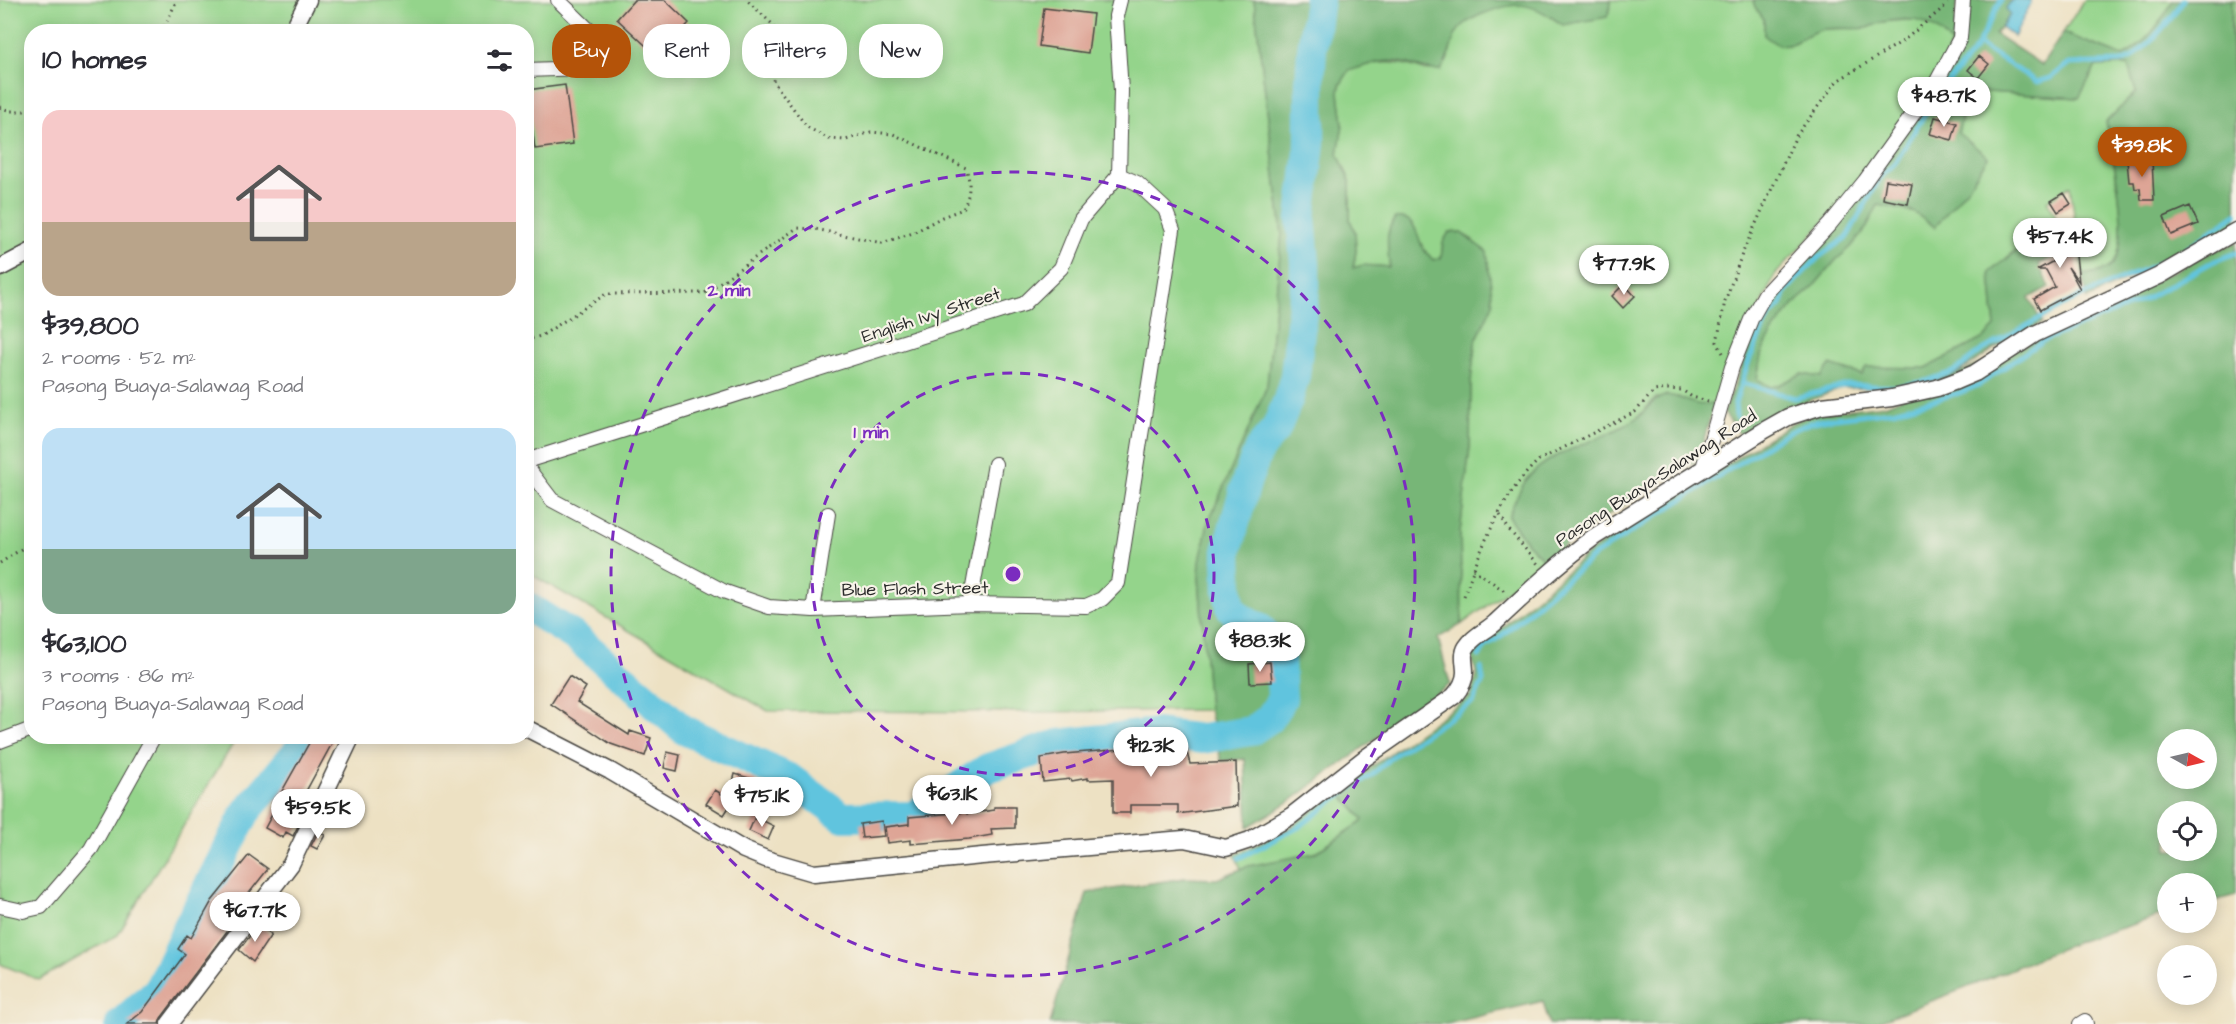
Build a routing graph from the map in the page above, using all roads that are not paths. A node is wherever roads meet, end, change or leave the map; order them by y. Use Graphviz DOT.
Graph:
graph roads {
  1 [pos="308,0"];
  2 [pos="558,0"];
  3 [pos="1120,0"];
  4 [pos="1963,0"];
  5 [pos="296,24"];
  6 [pos="534,70"];
  7 [pos="1119,175"];
  8 [pos="2236,231"];
  9 [pos="24,255"];
  10 [pos="0,268"];
  11 [pos="534,461"];
  12 [pos="995,464"];
  13 [pos="1703,468"];
  14 [pos="534,475"];
  15 [pos="828,514"];
  16 [pos="970,604"];
  17 [pos="813,610"];
  18 [pos="24,732"];
  19 [pos="534,732"];
  20 [pos="0,741"];
  21 [pos="150,744"];
  22 [pos="348,744"];
  23 [pos="0,906"];
  24 [pos="169,1024"];
  25 [pos="2080,1024"];
  26 [pos="2086,1024"];
  1 -- 5 [label="street"];
  2 -- 6 [label="street"];
  3 -- 7 [label="street"];
  4 -- 13 [label="street"];
  7 -- 11 [label="street, English Ivy Street"];
  7 -- 16 [label="street, Blue Flash Street"];
  8 -- 13 [label="street, Pasong Buaya-Salawag Road"];
  9 -- 10 [label="street"];
  12 -- 16 [label="street"];
  13 -- 19 [label="street, Pasong Buaya-Salawag Road"];
  14 -- 17 [label="street, Blue Flash Street"];
  15 -- 17 [label="street"];
  16 -- 17 [label="street, Blue Flash Street"];
  18 -- 20 [label="street"];
  21 -- 23 [label="street"];
  22 -- 24 [label="street"];
  25 -- 26 [label="street"];
}
